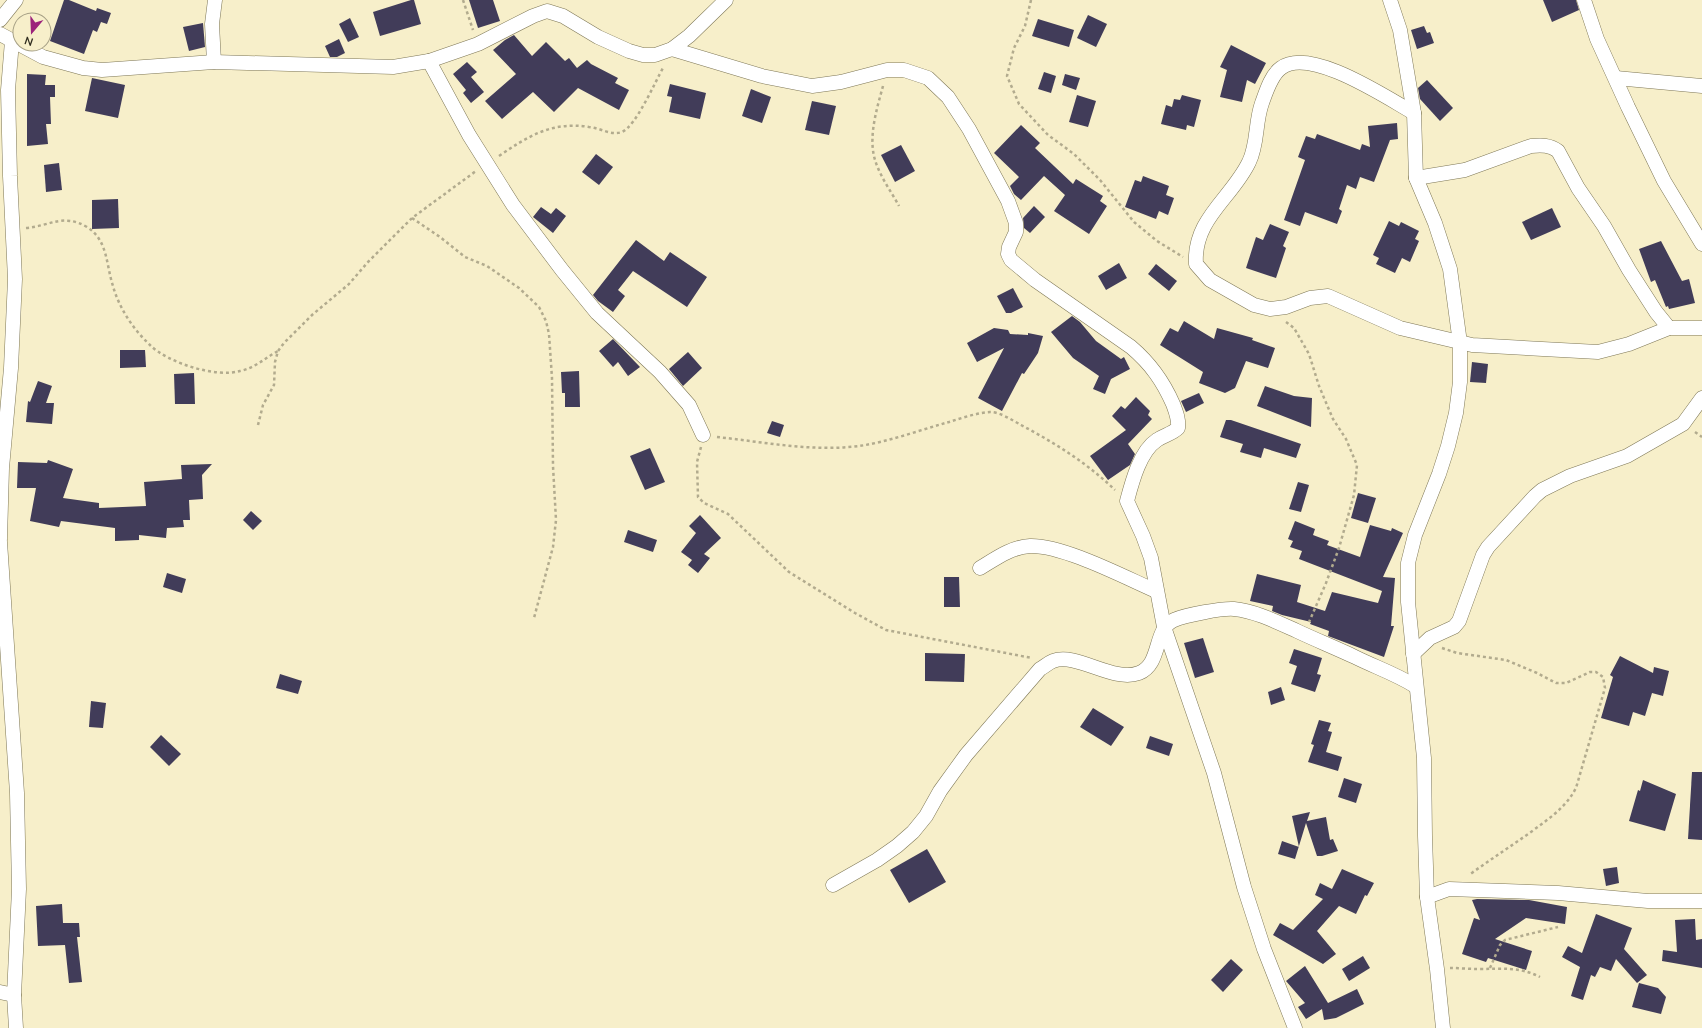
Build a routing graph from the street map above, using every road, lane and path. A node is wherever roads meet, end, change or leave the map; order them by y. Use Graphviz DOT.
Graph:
graph roads {
  1 [pos="16,0"];
  2 [pos="215,0"];
  3 [pos="463,0"];
  4 [pos="726,0"];
  5 [pos="1031,0"];
  6 [pos="1390,0"];
  7 [pos="1584,0"];
  8 [pos="546,5"];
  9 [pos="0,20"];
  10 [pos="6,37"];
  11 [pos="478,44"];
  12 [pos="672,50"];
  13 [pos="429,61"];
  14 [pos="214,62"];
  15 [pos="887,70"];
  16 [pos="1616,78"];
  17 [pos="1702,86"];
  18 [pos="1414,113"];
  19 [pos="488,164"];
  20 [pos="1416,178"];
  21 [pos="899,206"];
  22 [pos="412,218"];
  23 [pos="13,229"];
  24 [pos="1702,244"];
  25 [pos="1196,264"];
  26 [pos="1270,309"];
  27 [pos="1669,328"];
  28 [pos="1702,328"];
  29 [pos="1460,343"];
  30 [pos="278,351"];
  31 [pos="1702,398"];
  32 [pos="258,425"];
  33 [pos="703,435"];
  34 [pos="1,468"];
  35 [pos="1127,501"];
  36 [pos="0,541"];
  37 [pos="980,568"];
  38 [pos="1156,590"];
  39 [pos="534,618"];
  40 [pos="1164,627"];
  41 [pos="1303,634"];
  42 [pos="1430,638"];
  43 [pos="1413,654"];
  44 [pos="1054,661"];
  45 [pos="1415,686"];
  46 [pos="833,885"];
  47 [pos="1449,889"];
  48 [pos="1427,897"];
  49 [pos="1702,901"];
  50 [pos="1558,927"];
  51 [pos="1490,968"];
  52 [pos="1437,969"];
  53 [pos="1540,977"];
  54 [pos="0,992"];
  55 [pos="14,995"];
  56 [pos="16,1028"];
  57 [pos="1296,1028"];
  58 [pos="1443,1028"];
  1 -- 9 [label="street"];
  2 -- 14 [label="street"];
  3 -- 11 [label="path"];
  4 -- 12 [label="street"];
  5 -- 25 [label="path"];
  6 -- 18 [label="street"];
  7 -- 16 [label="street"];
  8 -- 11 [label="street"];
  8 -- 12 [label="street"];
  10 -- 14 [label="street"];
  10 -- 23 [label="street"];
  11 -- 13 [label="street"];
  12 -- 15 [label="street"];
  12 -- 19 [label="path"];
  13 -- 14 [label="street"];
  13 -- 19 [label="street"];
  15 -- 21 [label="path"];
  15 -- 35 [label="street"];
  16 -- 17 [label="street"];
  16 -- 24 [label="street"];
  18 -- 20 [label="street"];
  18 -- 25 [label="street"];
  19 -- 22 [label="path"];
  19 -- 33 [label="street"];
  20 -- 27 [label="street"];
  20 -- 29 [label="street"];
  22 -- 30 [label="path"];
  22 -- 39 [label="path"];
  23 -- 30 [label="path"];
  23 -- 34 [label="street"];
  25 -- 26 [label="street"];
  26 -- 29 [label="street"];
  26 -- 41 [label="path"];
  27 -- 28 [label="street"];
  27 -- 29 [label="street"];
  29 -- 43 [label="street"];
  30 -- 32 [label="path"];
  31 -- 42 [label="street"];
  33 -- 35 [label="path"];
  33 -- 44 [label="path"];
  34 -- 36 [label="street"];
  35 -- 38 [label="street"];
  36 -- 55 [label="street"];
  37 -- 38 [label="street"];
  38 -- 40 [label="street"];
  40 -- 41 [label="street"];
  40 -- 44 [label="street"];
  40 -- 57 [label="street"];
  41 -- 45 [label="street"];
  42 -- 43 [label="street"];
  42 -- 47 [label="path"];
  43 -- 45 [label="street"];
  44 -- 46 [label="street"];
  45 -- 48 [label="street"];
  47 -- 48 [label="street"];
  47 -- 49 [label="street"];
  48 -- 52 [label="street"];
  50 -- 51 [label="path"];
  51 -- 52 [label="path"];
  51 -- 53 [label="path"];
  52 -- 58 [label="street"];
  54 -- 55 [label="street"];
  55 -- 56 [label="street"];
}
